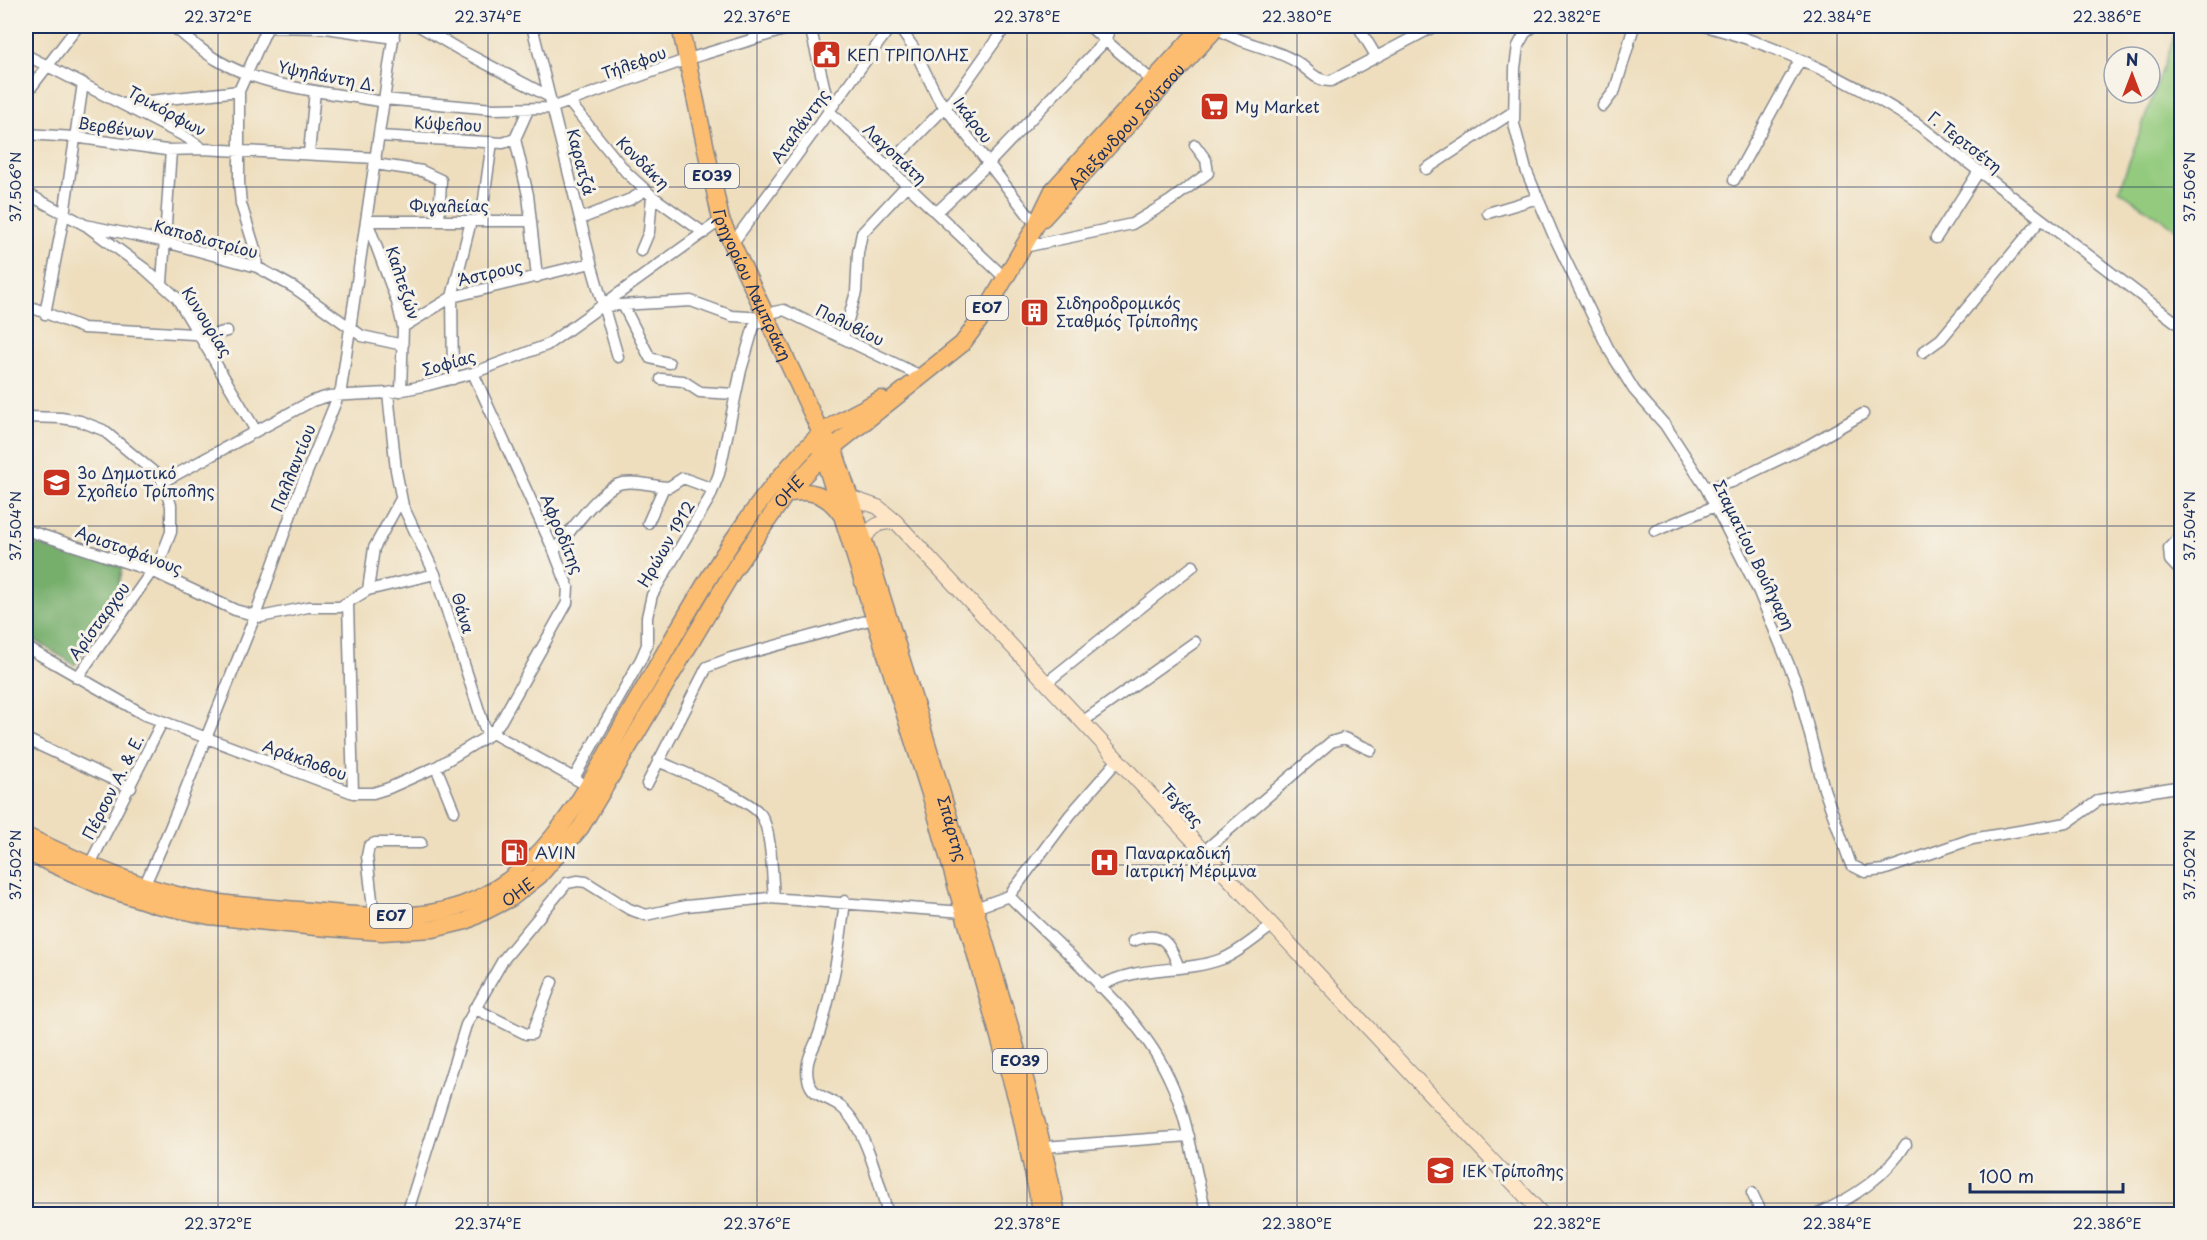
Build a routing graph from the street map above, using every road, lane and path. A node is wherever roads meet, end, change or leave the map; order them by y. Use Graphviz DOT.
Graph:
graph roads {
  1 [pos="78,26"];
  2 [pos="172,26"];
  3 [pos="268,26"];
  4 [pos="396,26"];
  5 [pos="419,26"];
  6 [pos="532,26"];
  7 [pos="680,26"];
  8 [pos="797,26"];
  9 [pos="810,26"];
  10 [pos="891,26"];
  11 [pos="898,26"];
  12 [pos="1006,26"];
  13 [pos="1089,26"];
  14 [pos="1110,26"];
  15 [pos="1212,26"];
  16 [pos="1358,26"];
  17 [pos="1436,26"];
  18 [pos="1534,26"];
  19 [pos="1634,26"];
  20 [pos="1705,26"];
  21 [pos="394,38"];
  22 [pos="1106,40"];
  23 [pos="26,54"];
  24 [pos="1376,56"];
  25 [pos="688,59"];
  26 [pos="1800,60"];
  27 [pos="47,65"];
  28 [pos="247,72"];
  29 [pos="83,83"];
  30 [pos="1156,84"];
  31 [pos="239,91"];
  32 [pos="315,91"];
  33 [pos="26,94"];
  34 [pos="548,96"];
  35 [pos="384,101"];
  36 [pos="570,103"];
  37 [pos="122,104"];
  38 [pos="1604,106"];
  39 [pos="945,107"];
  40 [pos="551,108"];
  41 [pos="528,110"];
  42 [pos="830,112"];
  43 [pos="1513,112"];
  44 [pos="26,134"];
  45 [pos="379,136"];
  46 [pos="74,137"];
  47 [pos="515,139"];
  48 [pos="492,142"];
  49 [pos="1195,145"];
  50 [pos="203,149"];
  51 [pos="171,150"];
  52 [pos="237,150"];
  53 [pos="309,153"];
  54 [pos="376,161"];
  55 [pos="988,164"];
  56 [pos="887,166"];
  57 [pos="1426,169"];
  58 [pos="1979,171"];
  59 [pos="1734,180"];
  60 [pos="907,184"];
  61 [pos="26,193"];
  62 [pos="649,193"];
  63 [pos="1538,198"];
  64 [pos="937,212"];
  65 [pos="1488,213"];
  66 [pos="64,215"];
  67 [pos="580,219"];
  68 [pos="2041,219"];
  69 [pos="531,220"];
  70 [pos="720,220"];
  71 [pos="368,221"];
  72 [pos="439,221"];
  73 [pos="476,221"];
  74 [pos="85,225"];
  75 [pos="1036,225"];
  76 [pos="704,233"];
  77 [pos="1936,237"];
  78 [pos="166,242"];
  79 [pos="732,244"];
  80 [pos="1023,247"];
  81 [pos="641,251"];
  82 [pos="591,263"];
  83 [pos="257,267"];
  84 [pos="537,277"];
  85 [pos="1005,278"];
  86 [pos="162,283"];
  87 [pos="452,297"];
  88 [pos="26,305"];
  89 [pos="623,305"];
  90 [pos="603,306"];
  91 [pos="45,314"];
  92 [pos="767,318"];
  93 [pos="403,327"];
  94 [pos="2181,327"];
  95 [pos="351,330"];
  96 [pos="227,331"];
  97 [pos="197,334"];
  98 [pos="843,338"];
  99 [pos="403,345"];
  100 [pos="1923,352"];
  101 [pos="618,357"];
  102 [pos="669,363"];
  103 [pos="473,373"];
  104 [pos="921,376"];
  105 [pos="453,379"];
  106 [pos="661,379"];
  107 [pos="401,391"];
  108 [pos="388,393"];
  109 [pos="735,394"];
  110 [pos="339,396"];
  111 [pos="1863,414"];
  112 [pos="26,417"];
  113 [pos="256,431"];
  114 [pos="821,433"];
  115 [pos="828,451"];
  116 [pos="164,481"];
  117 [pos="664,487"];
  118 [pos="1706,488"];
  119 [pos="713,489"];
  120 [pos="786,494"];
  121 [pos="849,497"];
  122 [pos="401,500"];
  123 [pos="1715,506"];
  124 [pos="844,519"];
  125 [pos="896,522"];
  126 [pos="648,523"];
  127 [pos="26,530"];
  128 [pos="1655,531"];
  129 [pos="2181,534"];
  130 [pos="864,539"];
  131 [pos="554,551"];
  132 [pos="1193,566"];
  133 [pos="152,571"];
  134 [pos="2181,573"];
  135 [pos="435,574"];
  136 [pos="368,590"];
  137 [pos="348,603"];
  138 [pos="255,616"];
  139 [pos="883,616"];
  140 [pos="1195,642"];
  141 [pos="26,647"];
  142 [pos="77,678"];
  143 [pos="1046,683"];
  144 [pos="162,722"];
  145 [pos="1082,722"];
  146 [pos="490,734"];
  147 [pos="26,739"];
  148 [pos="206,739"];
  149 [pos="1371,750"];
  150 [pos="1118,760"];
  151 [pos="658,761"];
  152 [pos="436,767"];
  153 [pos="647,784"];
  154 [pos="587,785"];
  155 [pos="2181,786"];
  156 [pos="131,788"];
  157 [pos="353,793"];
  158 [pos="454,811"];
  159 [pos="26,836"];
  160 [pos="421,843"];
  161 [pos="26,852"];
  162 [pos="1203,852"];
  163 [pos="89,866"];
  164 [pos="141,892"];
  165 [pos="1009,896"];
  166 [pos="774,898"];
  167 [pos="845,901"];
  168 [pos="970,910"];
  169 [pos="374,917"];
  170 [pos="1272,926"];
  171 [pos="1133,940"];
  172 [pos="1179,968"];
  173 [pos="552,982"];
  174 [pos="1099,987"];
  175 [pos="474,1008"];
  176 [pos="1189,1136"];
  177 [pos="1906,1144"];
  178 [pos="1044,1147"];
  179 [pos="1752,1193"];
  180 [pos="407,1215"];
  181 [pos="888,1215"];
  182 [pos="1042,1215"];
  183 [pos="1057,1215"];
  184 [pos="1207,1215"];
  185 [pos="1542,1215"];
  186 [pos="1762,1215"];
  187 [pos="1818,1215"];
  1 -- 27 [label="street"];
  2 -- 28 [label="street, Υψηλάντη Δ."];
  3 -- 21 [label="street"];
  3 -- 28 [label="street"];
  4 -- 21 [label="street, Παλλαντίου"];
  5 -- 34 [label="street"];
  6 -- 34 [label="street, Καρατζά"];
  7 -- 25 [label="main road, Γρηγορίου Λαμπράκη / ΕΟ39"];
  8 -- 25 [label="street, Τήλεφου"];
  9 -- 42 [label="street"];
  10 -- 42 [label="street, Αταλάντης"];
  11 -- 39 [label="street, Ικάρου"];
  12 -- 39 [label="street"];
  13 -- 22 [label="street"];
  14 -- 22 [label="street"];
  15 -- 24 [label="street"];
  15 -- 30 [label="main road, Αλεξανδρου Σούτσου / ΕΟ7"];
  16 -- 24 [label="street"];
  17 -- 24 [label="street"];
  18 -- 43 [label="street, Σταματίου Βούλγαρη"];
  19 -- 38 [label="street"];
  20 -- 26 [label="street, Γ. Τερτσέτη"];
  21 -- 35 [label="street, Παλλαντίου"];
  22 -- 30 [label="street"];
  22 -- 55 [label="street"];
  23 -- 27 [label="street, Τρικόρφων"];
  25 -- 36 [label="street, Τήλεφου"];
  25 -- 70 [label="main road, Γρηγορίου Λαμπράκη / ΕΟ39"];
  26 -- 58 [label="street, Γ. Τερτσέτη"];
  26 -- 59 [label="street"];
  27 -- 29 [label="street, Τρικόρφων"];
  27 -- 33 [label="street"];
  28 -- 31 [label="street"];
  28 -- 32 [label="street, Υψηλάντη Δ."];
  29 -- 37 [label="street, Τρικόρφων"];
  29 -- 46 [label="street"];
  30 -- 75 [label="main road, Αλεξανδρου Σούτσου / ΕΟ7"];
  31 -- 37 [label="street"];
  31 -- 52 [label="street"];
  32 -- 35 [label="street, Υψηλάντη Δ."];
  32 -- 53 [label="street"];
  34 -- 40 [label="street, Καρατζά"];
  35 -- 41 [label="street, Υψηλάντη Δ."];
  35 -- 45 [label="street, Παλλαντίου"];
  36 -- 40 [label="street, Τήλεφου"];
  36 -- 62 [label="street, Κονδάκη"];
  37 -- 50 [label="street, Τρικόρφων"];
  39 -- 55 [label="street, Ικάρου"];
  39 -- 56 [label="street"];
  40 -- 41 [label="street, Υψηλάντη Δ."];
  40 -- 67 [label="street, Καρατζά"];
  41 -- 47 [label="street"];
  42 -- 56 [label="street, Λαγοπάτη"];
  42 -- 79 [label="street, Αταλάντης"];
  43 -- 57 [label="street"];
  43 -- 63 [label="street, Σταματίου Βούλγαρη"];
  44 -- 46 [label="street, Βερβένων"];
  45 -- 48 [label="street, Κύψελου"];
  45 -- 54 [label="street, Παλλαντίου"];
  46 -- 51 [label="street, Βερβένων"];
  46 -- 66 [label="street"];
  47 -- 48 [label="street, Κύψελου"];
  47 -- 69 [label="street"];
  48 -- 73 [label="street"];
  49 -- 80 [label="street"];
  50 -- 51 [label="street, Βερβένων"];
  50 -- 52 [label="street, Τρικόρφων"];
  51 -- 78 [label="street, Κυνουρίας"];
  52 -- 53 [label="street, Τρικόρφων"];
  52 -- 83 [label="street"];
  53 -- 54 [label="street, Τρικόρφων"];
  54 -- 71 [label="street, Παλλαντίου"];
  54 -- 72 [label="street, Τρικόρφων"];
  55 -- 64 [label="street"];
  55 -- 75 [label="street, Ικάρου"];
  56 -- 60 [label="street, Λαγοπάτη"];
  58 -- 68 [label="street, Γ. Τερτσέτη"];
  58 -- 77 [label="street"];
  60 -- 64 [label="street, Λαγοπάτη"];
  60 -- 98 [label="street"];
  61 -- 66 [label="street, Καποδιστρίου"];
  62 -- 67 [label="street"];
  62 -- 76 [label="street, Κονδάκη"];
  62 -- 81 [label="street"];
  63 -- 65 [label="street"];
  63 -- 118 [label="street, Σταματίου Βούλγαρη"];
  64 -- 85 [label="street, Λαγοπάτη"];
  66 -- 74 [label="street, Καποδιστρίου"];
  66 -- 91 [label="street"];
  67 -- 82 [label="street, Καρατζά"];
  68 -- 94 [label="street, Γ. Τερτσέτη"];
  68 -- 100 [label="street"];
  69 -- 73 [label="street, Φιγαλείας"];
  69 -- 84 [label="street"];
  70 -- 76 [label="street, Σοφίας"];
  70 -- 79 [label="main road, Γρηγορίου Λαμπράκη / ΕΟ39"];
  71 -- 72 [label="street, Φιγαλείας"];
  71 -- 93 [label="street, Καλτεζών"];
  71 -- 95 [label="street, Παλλαντίου"];
  72 -- 73 [label="street, Φιγαλείας"];
  73 -- 87 [label="street"];
  74 -- 78 [label="street, Καποδιστρίου"];
  74 -- 86 [label="street"];
  75 -- 80 [label="main road, Αλεξανδρου Σούτσου / ΕΟ7"];
  76 -- 90 [label="street, Σοφίας"];
  78 -- 83 [label="street, Καποδιστρίου"];
  78 -- 86 [label="street, Κυνουρίας"];
  79 -- 92 [label="main road, Γρηγορίου Λαμπράκη / ΕΟ39"];
  80 -- 85 [label="main road, Αλεξανδρου Σούτσου / ΕΟ7"];
  82 -- 84 [label="street, Άστρους"];
  82 -- 90 [label="street, Καρατζά"];
  83 -- 95 [label="street, Καποδιστρίου"];
  84 -- 87 [label="street, Άστρους"];
  85 -- 104 [label="main road, Αλεξανδρου Σούτσου / ΕΟ7"];
  86 -- 97 [label="street, Κυνουρίας"];
  87 -- 93 [label="street, Άστρους"];
  87 -- 105 [label="street"];
  88 -- 91 [label="street"];
  89 -- 90 [label="street"];
  89 -- 92 [label="street"];
  89 -- 102 [label="street"];
  90 -- 101 [label="street, Καρατζά"];
  90 -- 103 [label="street, Σοφίας"];
  91 -- 97 [label="street"];
  92 -- 98 [label="street, Πολυβίου"];
  92 -- 109 [label="street, Ηρώων 1912"];
  92 -- 114 [label="main road, Γρηγορίου Λαμπράκη / ΕΟ39"];
  93 -- 99 [label="street, Καλτεζών"];
  95 -- 99 [label="street, Καποδιστρίου"];
  95 -- 110 [label="street, Παλλαντίου"];
  96 -- 97 [label="street"];
  97 -- 113 [label="street, Κυνουρίας"];
  98 -- 104 [label="street, Πολυβίου"];
  99 -- 107 [label="street, Καλτεζών"];
  103 -- 105 [label="street, Σοφίας"];
  103 -- 131 [label="street, Αφροδίτης"];
  104 -- 114 [label="main road, Αλεξανδρου Σούτσου / ΕΟ7"];
  104 -- 115 [label="main road, Αλεξανδρου Σούτσου / ΕΟ7"];
  105 -- 107 [label="street, Σοφίας"];
  106 -- 109 [label="street"];
  107 -- 108 [label="street, Σοφίας"];
  108 -- 110 [label="street, Σοφίας"];
  108 -- 122 [label="street, Θάνα"];
  109 -- 119 [label="street, Ηρώων 1912"];
  110 -- 113 [label="street, Σοφίας"];
  110 -- 138 [label="street, Παλλαντίου"];
  111 -- 118 [label="street"];
  112 -- 116 [label="street"];
  113 -- 116 [label="street, Σοφίας"];
  114 -- 115 [label="main road, ΕΟ39"];
  114 -- 154 [label="main road, ΟΗΕ / ΕΟ7"];
  115 -- 120 [label="main road, ΟΗΕ / ΕΟ7"];
  115 -- 121 [label="main road, Σπάρτης / ΕΟ39"];
  115 -- 124 [label="main road, Σπάρτης / ΕΟ39"];
  116 -- 133 [label="street, Αρίσταρχου"];
  117 -- 119 [label="street"];
  117 -- 126 [label="street"];
  117 -- 131 [label="street"];
  118 -- 123 [label="street, Σταματίου Βούλγαρη"];
  119 -- 154 [label="street, Ηρώων 1912"];
  120 -- 124 [label="main road"];
  120 -- 154 [label="main road, ΟΗΕ / ΕΟ7"];
  121 -- 125 [label="main road, Τεγέας"];
  121 -- 130 [label="main road, Σπάρτης / ΕΟ39"];
  122 -- 135 [label="street, Θάνα"];
  122 -- 136 [label="street"];
  123 -- 128 [label="street"];
  123 -- 155 [label="street, Σταματίου Βούλγαρη"];
  124 -- 139 [label="main road, Σπάρτης / ΕΟ39"];
  125 -- 130 [label="main road"];
  125 -- 143 [label="main road, Τεγέας"];
  127 -- 133 [label="street, Αριστοφάνους"];
  129 -- 134 [label="street"];
  130 -- 139 [label="main road, Σπάρτης / ΕΟ39"];
  131 -- 146 [label="street, Αφροδίτης"];
  132 -- 143 [label="street"];
  133 -- 138 [label="street, Αριστοφάνους"];
  133 -- 142 [label="street, Αρίσταρχου"];
  135 -- 136 [label="street"];
  135 -- 146 [label="street, Θάνα"];
  136 -- 137 [label="street"];
  137 -- 138 [label="street"];
  137 -- 157 [label="street"];
  138 -- 148 [label="street, Παλλαντίου"];
  139 -- 151 [label="street"];
  139 -- 168 [label="main road, Σπάρτης / ΕΟ39"];
  140 -- 145 [label="street"];
  141 -- 142 [label="street, Αράκλοβου"];
  142 -- 144 [label="street, Αράκλοβου"];
  143 -- 145 [label="main road, Τεγέας"];
  144 -- 148 [label="street, Αράκλοβου"];
  144 -- 156 [label="street, Πέρσον Α. & Ε."];
  145 -- 150 [label="main road, Τεγέας"];
  146 -- 152 [label="street, Αράκλοβου"];
  146 -- 154 [label="street"];
  147 -- 156 [label="street"];
  148 -- 157 [label="street, Αράκλοβου"];
  148 -- 164 [label="street, Παλλαντίου"];
  149 -- 162 [label="street"];
  150 -- 162 [label="main road, Τεγέας"];
  150 -- 165 [label="street"];
  151 -- 153 [label="street"];
  151 -- 166 [label="street"];
  152 -- 157 [label="street, Αράκλοβου"];
  152 -- 158 [label="street"];
  154 -- 164 [label="main road, ΟΗΕ / ΕΟ7"];
  154 -- 169 [label="main road, ΟΗΕ / ΕΟ7"];
  156 -- 163 [label="street, Πέρσον Α. & Ε."];
  159 -- 163 [label="main road, ΟΗΕ / ΕΟ7"];
  160 -- 169 [label="street"];
  161 -- 164 [label="main road, ΟΗΕ / ΕΟ7"];
  162 -- 170 [label="main road, Τεγέας"];
  163 -- 164 [label="main road, ΟΗΕ / ΕΟ7"];
  164 -- 169 [label="main road, ΟΗΕ / ΕΟ7"];
  165 -- 168 [label="street"];
  165 -- 174 [label="street"];
  166 -- 167 [label="street"];
  166 -- 175 [label="street"];
  167 -- 168 [label="street"];
  167 -- 181 [label="street"];
  168 -- 178 [label="main road, Σπάρτης / ΕΟ39"];
  168 -- 182 [label="main road, Σπάρτης / ΕΟ39"];
  170 -- 172 [label="street"];
  170 -- 185 [label="main road, Τεγέας"];
  171 -- 172 [label="street"];
  172 -- 174 [label="street"];
  173 -- 175 [label="street"];
  174 -- 176 [label="street"];
  175 -- 180 [label="street"];
  176 -- 178 [label="street"];
  176 -- 184 [label="street"];
  177 -- 187 [label="street"];
  178 -- 183 [label="main road, Σπάρτης / ΕΟ39"];
  179 -- 186 [label="street"];
}
